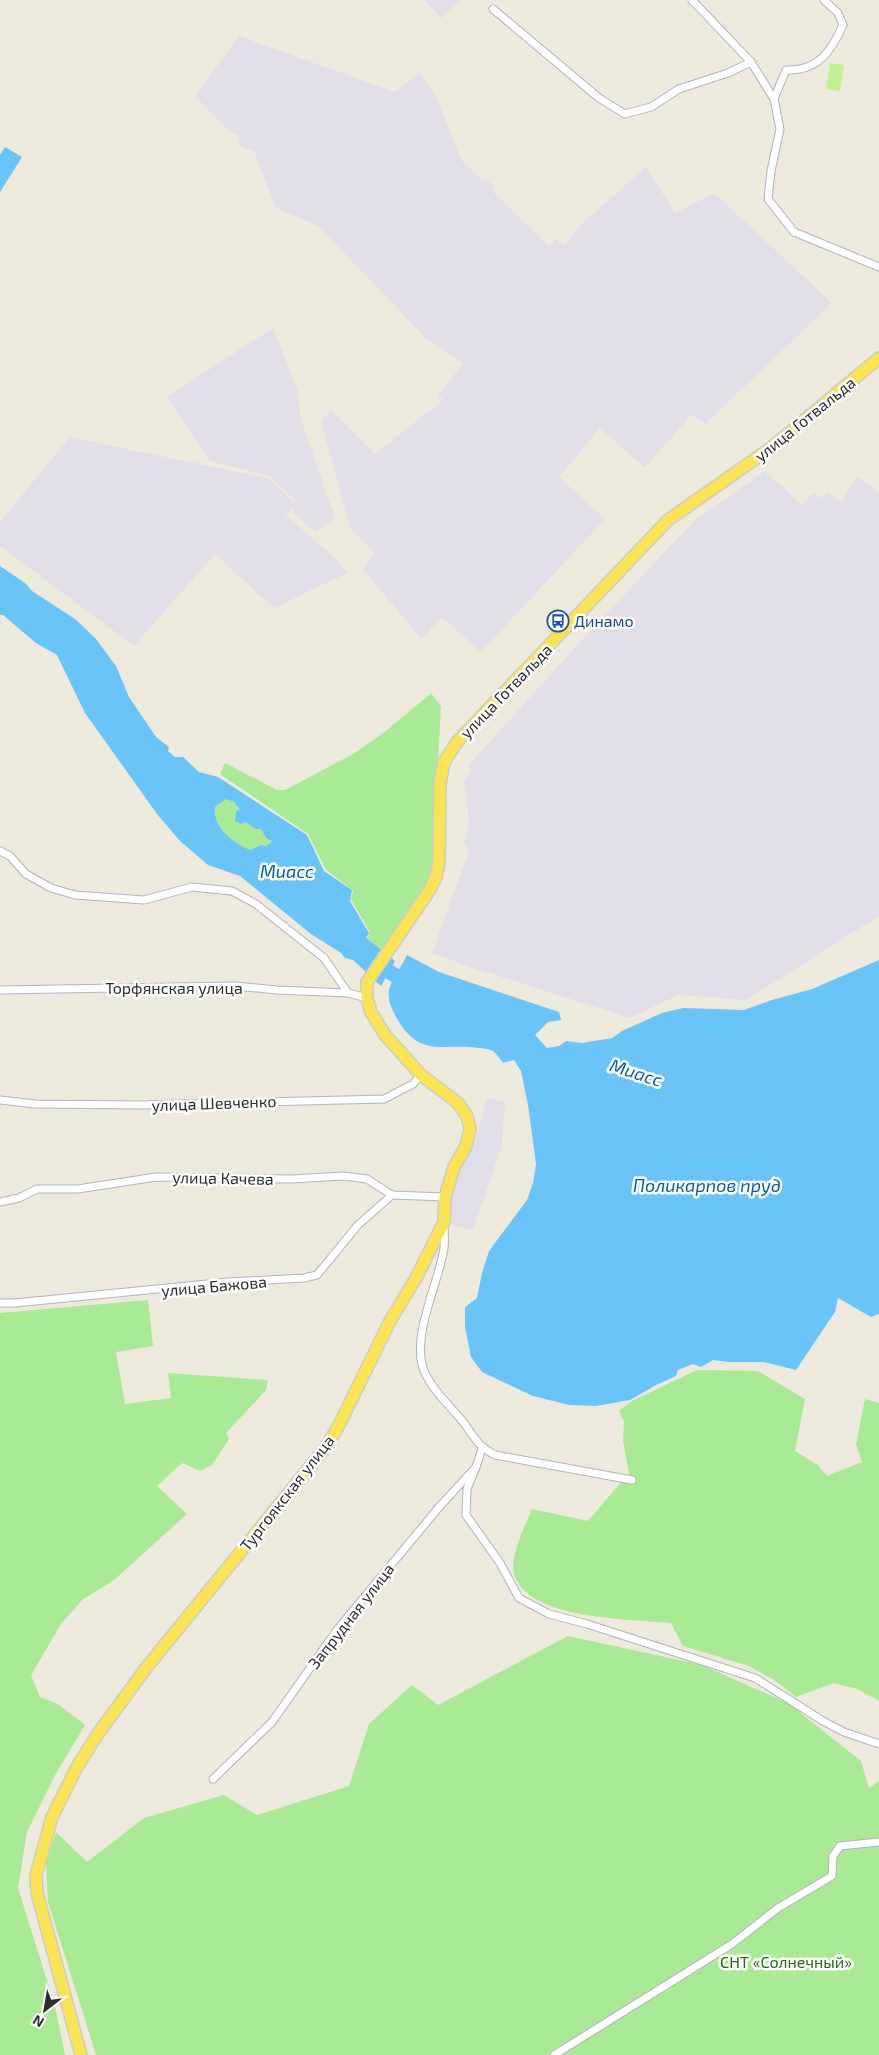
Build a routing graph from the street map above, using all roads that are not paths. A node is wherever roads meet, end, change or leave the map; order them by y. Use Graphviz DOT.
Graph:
graph roads {
  1 [pos="692,0"];
  2 [pos="824,0"];
  3 [pos="493,9"];
  4 [pos="750,62"];
  5 [pos="774,98"];
  6 [pos="879,267"];
  7 [pos="879,358"];
  8 [pos="0,851"];
  9 [pos="367,982"];
  10 [pos="0,990"];
  11 [pos="348,994"];
  12 [pos="366,998"];
  13 [pos="420,1075"];
  14 [pos="0,1100"];
  15 [pos="392,1195"];
  16 [pos="445,1197"];
  17 [pos="0,1202"];
  18 [pos="444,1222"];
  19 [pos="0,1303"];
  20 [pos="482,1449"];
  21 [pos="476,1467"];
  22 [pos="632,1480"];
  23 [pos="879,1744"];
  24 [pos="214,1779"];
  25 [pos="879,1843"];
  26 [pos="81,2055"];
  27 [pos="554,2055"];
  1 -- 4 [label="street"];
  2 -- 5 [label="street"];
  3 -- 4 [label="street"];
  4 -- 5 [label="street"];
  5 -- 6 [label="street"];
  7 -- 9 [label="main road, улица Готвальда"];
  8 -- 11 [label="street"];
  9 -- 12 [label="main road, Тургоякская улица"];
  10 -- 11 [label="street, Торфянская улица"];
  11 -- 12 [label="street, Торфянская улица"];
  12 -- 13 [label="main road, Тургоякская улица"];
  13 -- 14 [label="street, улица Шевченко"];
  13 -- 16 [label="main road, Тургоякская улица"];
  15 -- 16 [label="street, улица Качева"];
  15 -- 17 [label="street, улица Качева"];
  15 -- 19 [label="street, улица Бажова"];
  16 -- 18 [label="main road, Тургоякская улица"];
  18 -- 20 [label="street"];
  18 -- 26 [label="main road, Тургоякская улица"];
  20 -- 21 [label="street, Запрудная улица"];
  20 -- 22 [label="street"];
  21 -- 23 [label="street"];
  21 -- 24 [label="street, Запрудная улица"];
  25 -- 27 [label="street"];
}
